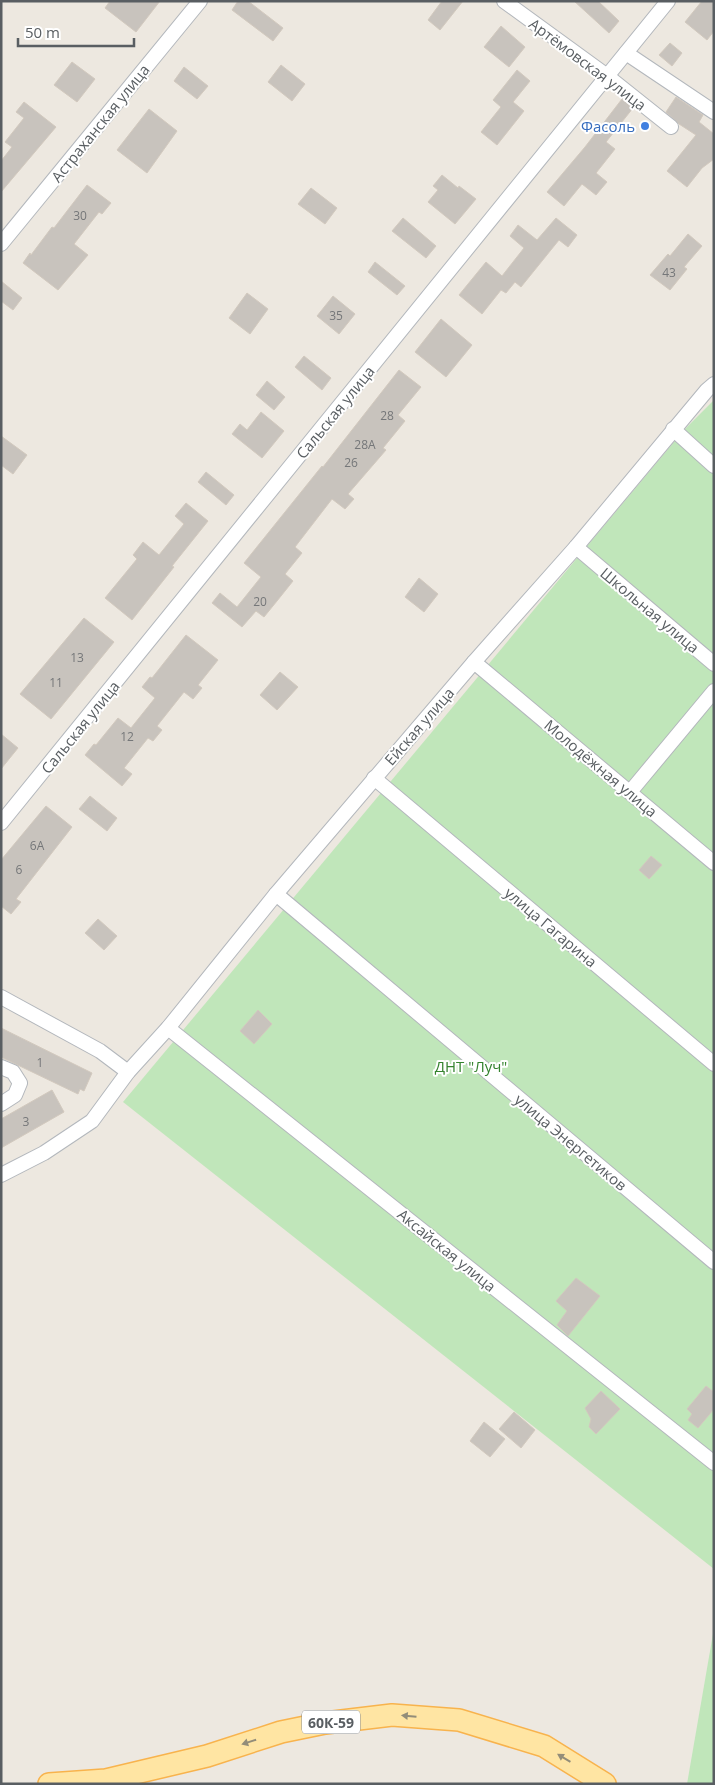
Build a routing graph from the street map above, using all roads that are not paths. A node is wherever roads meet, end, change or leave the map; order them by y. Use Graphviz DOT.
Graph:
graph roads {
  1 [pos="200,1"];
  2 [pos="504,1"];
  3 [pos="668,1"];
  4 [pos="626,53"];
  5 [pos="607,76"];
  6 [pos="714,112"];
  7 [pos="670,127"];
  8 [pos="1,244"];
  9 [pos="714,384"];
  10 [pos="678,433"];
  11 [pos="714,466"];
  12 [pos="576,547"];
  13 [pos="474,662"];
  14 [pos="714,664"];
  15 [pos="714,692"];
  16 [pos="374,778"];
  17 [pos="630,792"];
  18 [pos="1,823"];
  19 [pos="714,863"];
  20 [pos="276,894"];
  21 [pos="1,997"];
  22 [pos="168,1028"];
  23 [pos="714,1064"];
  24 [pos="1,1067"];
  25 [pos="128,1072"];
  26 [pos="1,1104"];
  27 [pos="1,1175"];
  28 [pos="714,1262"];
  29 [pos="714,1463"];
  30 [pos="49,1784"];
  31 [pos="605,1784"];
  1 -- 8 [label="street, Астраханская улица"];
  2 -- 5 [label="street, Артёмовская улица"];
  3 -- 4 [label="street, Сальская улица"];
  4 -- 5 [label="street, Сальская улица"];
  4 -- 6 [label="street"];
  5 -- 7 [label="street, Артёмовская улица"];
  5 -- 18 [label="street, Сальская улица"];
  9 -- 10 [label="street, Ейская улица"];
  10 -- 11 [label="street"];
  10 -- 12 [label="street, Ейская улица"];
  12 -- 13 [label="street, Ейская улица"];
  12 -- 14 [label="street, Школьная улица"];
  13 -- 16 [label="street, Ейская улица"];
  13 -- 17 [label="street, Молодёжная улица"];
  15 -- 17 [label="street"];
  16 -- 20 [label="street, Ейская улица"];
  16 -- 23 [label="street, улица Гагарина"];
  17 -- 19 [label="street, Молодёжная улица"];
  20 -- 22 [label="street, Ейская улица"];
  20 -- 28 [label="street, улица Энергетиков"];
  21 -- 25 [label="street"];
  22 -- 25 [label="street, Ейская улица"];
  22 -- 29 [label="street, Аксайская улица"];
  24 -- 26 [label="street"];
  25 -- 27 [label="street, Ейская улица"];
  31 -- 30 [label="main road, 60К-59, one-way"];
}
